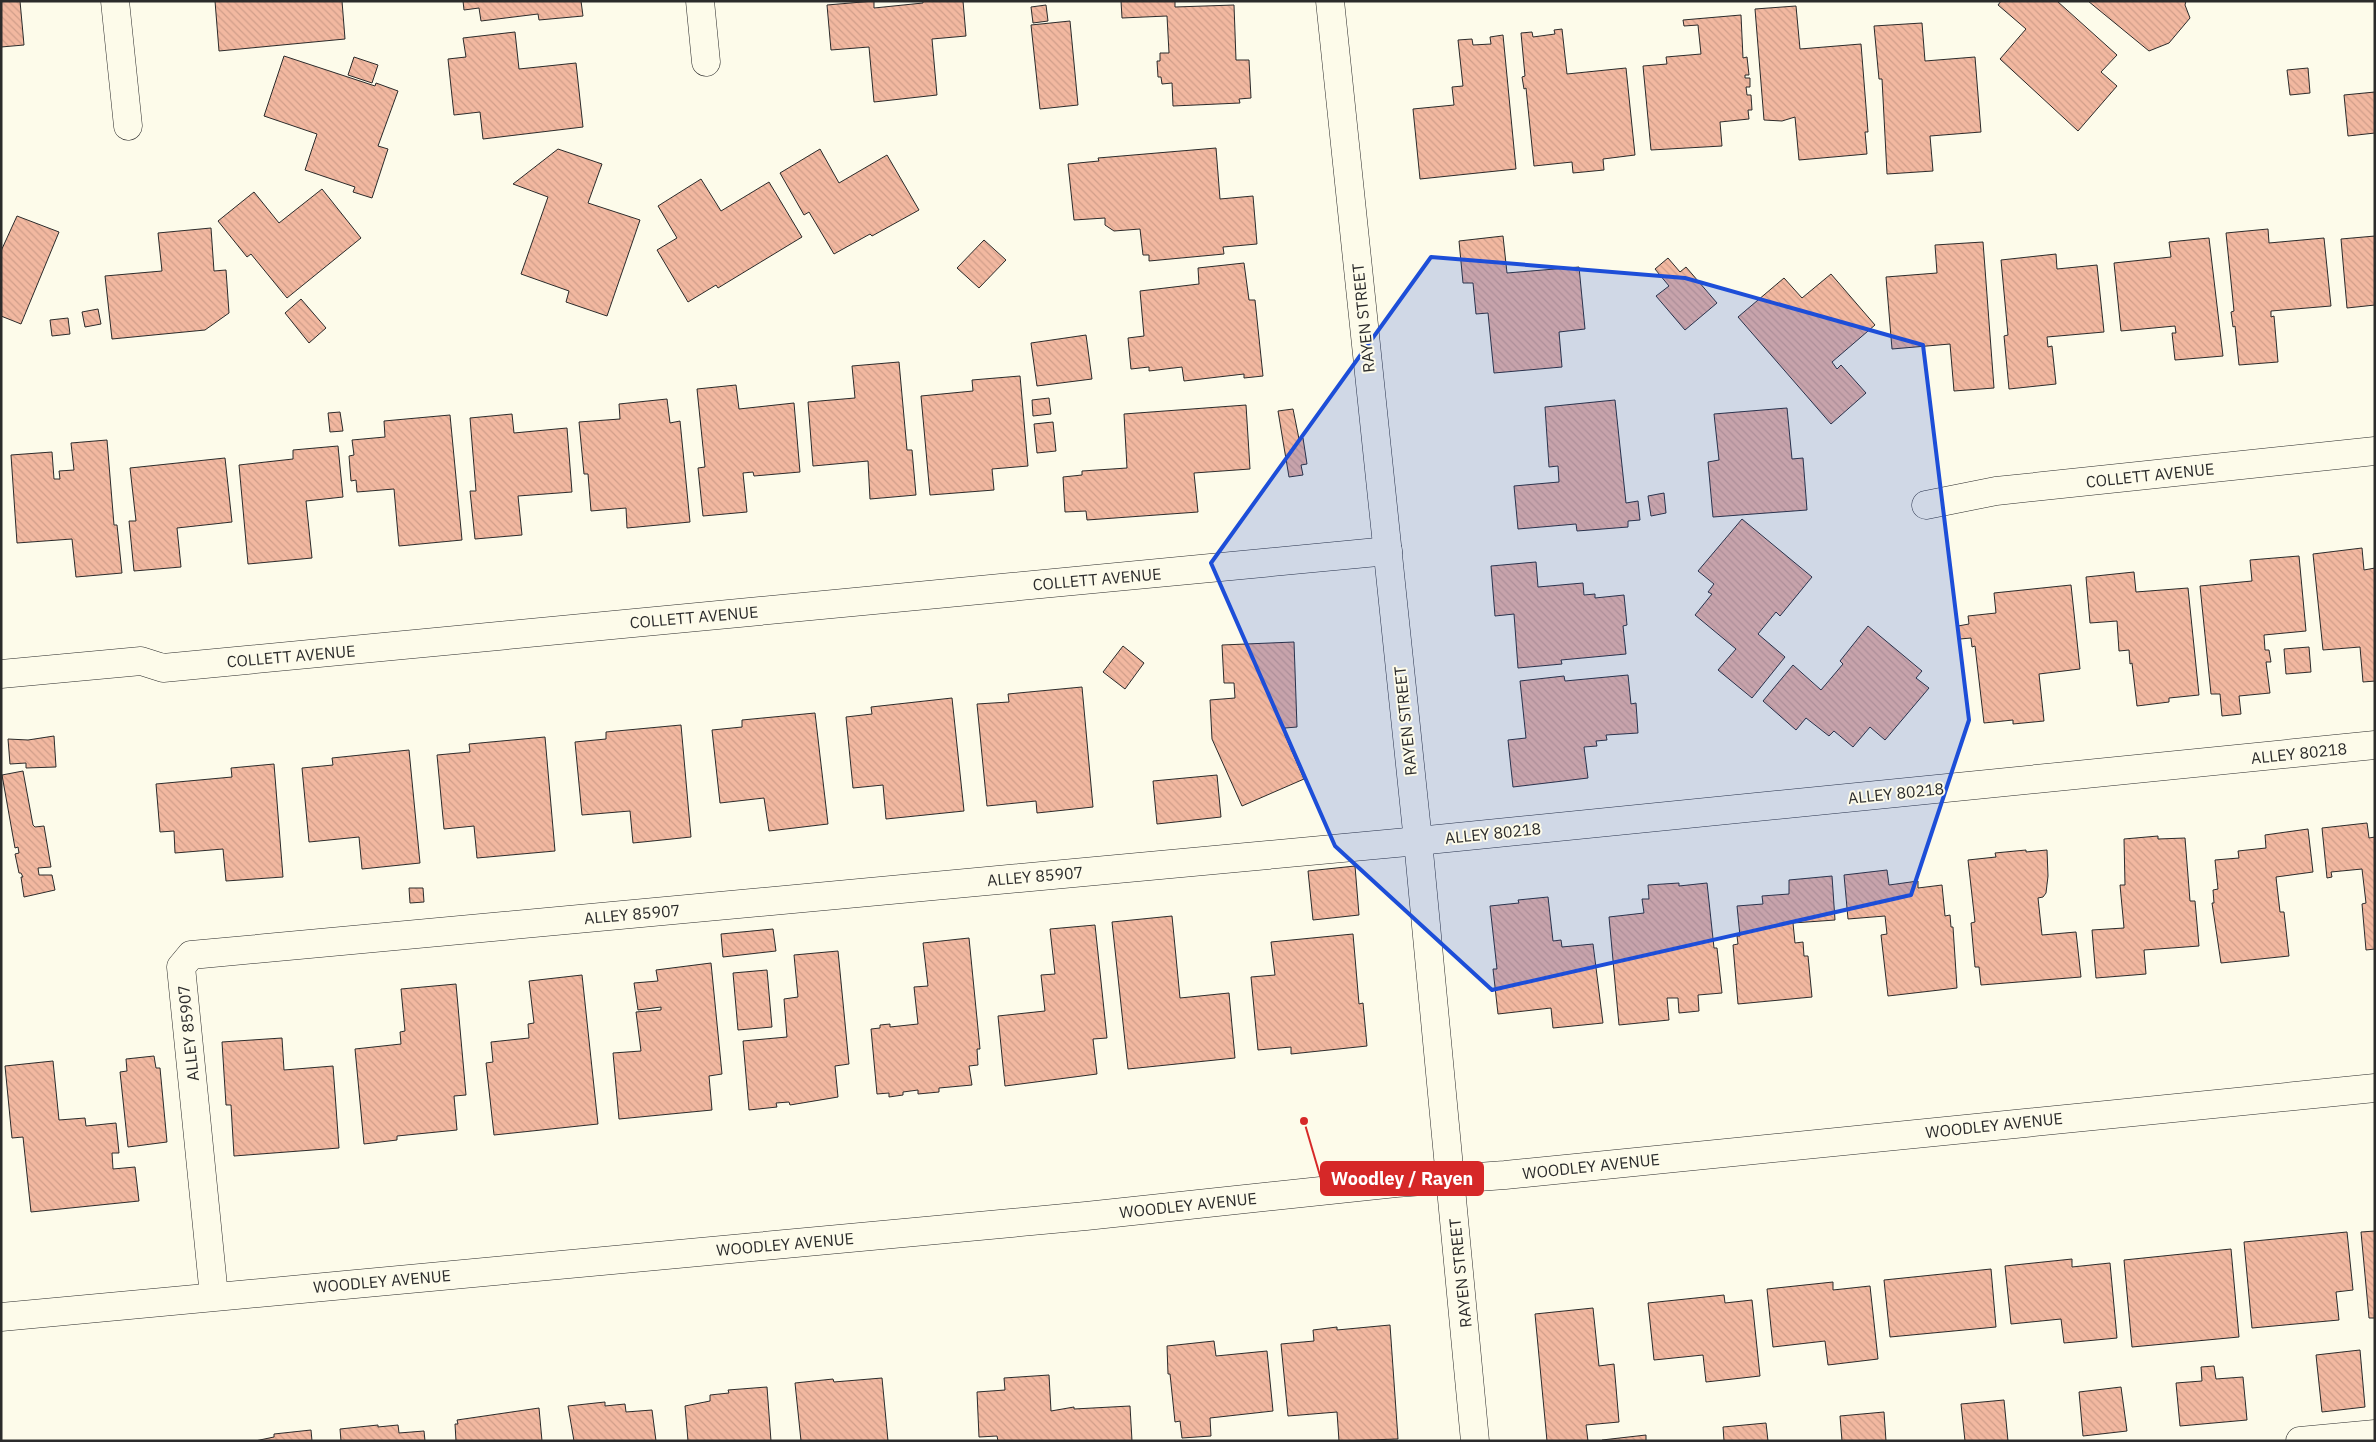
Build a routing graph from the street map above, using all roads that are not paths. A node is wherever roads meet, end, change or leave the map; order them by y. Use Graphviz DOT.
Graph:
graph roads {
  1 [pos="116,1"];
  2 [pos="700,1"];
  3 [pos="1330,1"];
  4 [pos="706,62"];
  5 [pos="128,126"];
  6 [pos="2375,451"];
  7 [pos="1926,505"];
  8 [pos="1388,551"];
  9 [pos="1,674"];
  10 [pos="2375,745"];
  11 [pos="1418,841"];
  12 [pos="2375,1088"];
  13 [pos="1450,1180"];
  14 [pos="214,1296"];
  15 [pos="1,1317"];
  16 [pos="2375,1434"];
  17 [pos="1476,1441"];
  18 [pos="2300,1441"];
  1 -- 5 [label="street"];
  2 -- 4 [label="street"];
  3 -- 8 [label="street, RAYEN STREET"];
  6 -- 7 [label="street, COLLETT AVENUE"];
  8 -- 9 [label="street, COLLETT AVENUE"];
  8 -- 11 [label="street, RAYEN STREET"];
  10 -- 11 [label="street, ALLEY 80218"];
  11 -- 13 [label="street, RAYEN STREET"];
  11 -- 14 [label="street, ALLEY 85907"];
  12 -- 13 [label="street, WOODLEY AVENUE"];
  13 -- 14 [label="street, WOODLEY AVENUE"];
  13 -- 17 [label="street, RAYEN STREET"];
  14 -- 15 [label="street, WOODLEY AVENUE"];
  16 -- 18 [label="street"];
}
